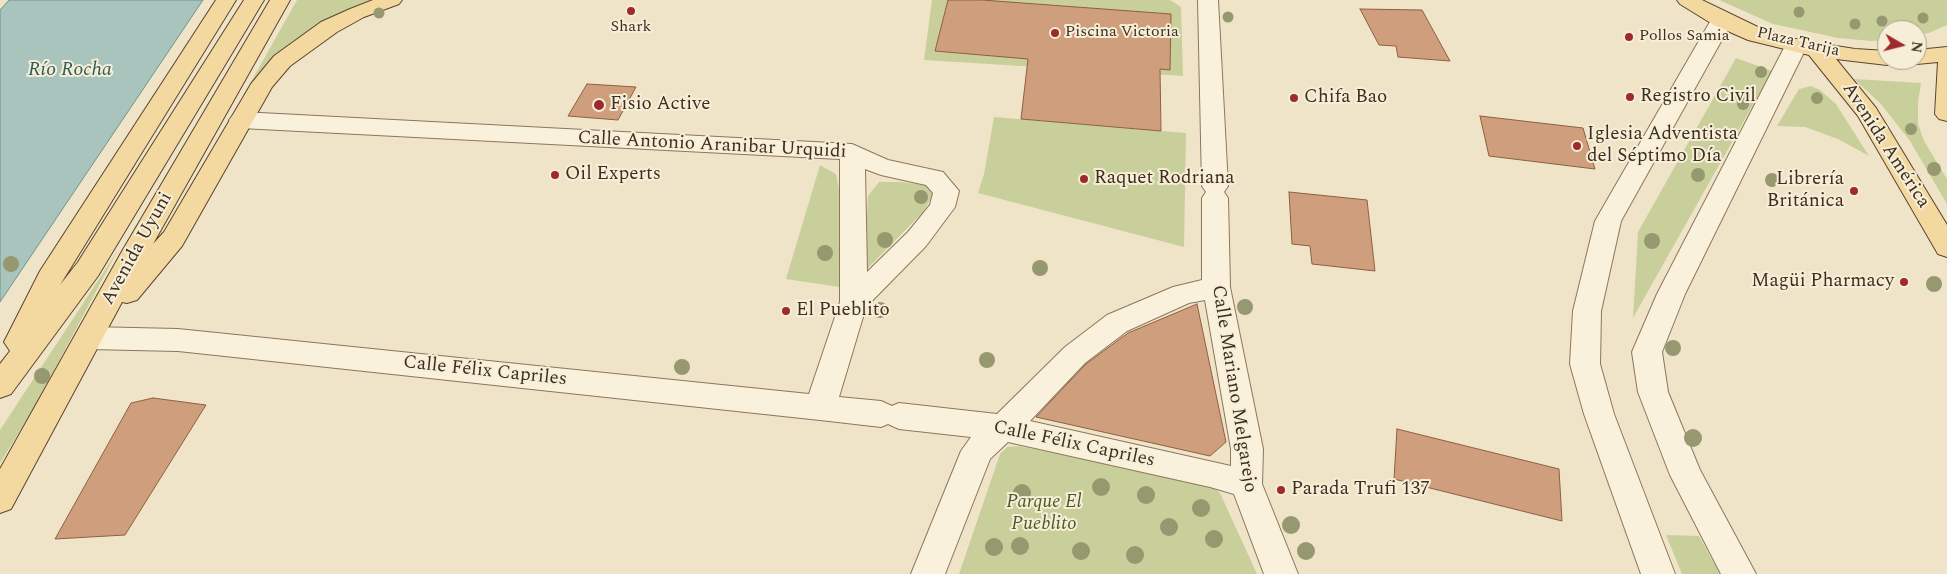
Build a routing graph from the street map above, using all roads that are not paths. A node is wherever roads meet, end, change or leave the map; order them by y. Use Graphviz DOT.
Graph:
graph roads {
  1 [pos="226,0"];
  2 [pos="254,0"];
  3 [pos="280,0"];
  4 [pos="392,0"];
  5 [pos="1208,0"];
  6 [pos="1687,0"];
  7 [pos="1722,20"];
  8 [pos="1807,48"];
  9 [pos="1947,54"];
  10 [pos="1927,56"];
  11 [pos="1877,57"];
  12 [pos="1947,64"];
  13 [pos="1947,114"];
  14 [pos="242,120"];
  15 [pos="852,152"];
  16 [pos="1947,247"];
  17 [pos="1216,287"];
  18 [pos="854,302"];
  19 [pos="89,338"];
  20 [pos="0,377"];
  21 [pos="0,386"];
  22 [pos="820,408"];
  23 [pos="1003,428"];
  24 [pos="1246,484"];
  25 [pos="0,499"];
  26 [pos="928,574"];
  27 [pos="1281,574"];
  28 [pos="1658,574"];
  29 [pos="1739,574"];
  1 -- 20 [label="main road"];
  2 -- 21 [label="main road"];
  3 -- 19 [label="main road, Avenida Uyuni"];
  4 -- 14 [label="main road"];
  5 -- 17 [label="street, Calle Mariano Melgarejo"];
  6 -- 7 [label="main road, Plaza Tarija"];
  7 -- 8 [label="main road, Plaza Tarija"];
  7 -- 28 [label="street"];
  8 -- 11 [label="main road, Plaza Tarija"];
  8 -- 16 [label="main road, Avenida América"];
  8 -- 29 [label="street"];
  9 -- 10 [label="main road"];
  12 -- 13 [label="main road"];
  14 -- 15 [label="street, Calle Antonio Aranibar Urquidi"];
  14 -- 19 [label="main road"];
  15 -- 18 [label="street"];
  15 -- 18 [label="street, Calle Antonio Aranibar Urquidi"];
  17 -- 23 [label="street"];
  17 -- 24 [label="street, Calle Mariano Melgarejo"];
  18 -- 22 [label="street, Calle Antonio Aranibar Urquidi"];
  19 -- 22 [label="street, Calle Félix Capriles"];
  19 -- 25 [label="main road, Avenida Uyuni"];
  22 -- 23 [label="street, Calle Félix Capriles"];
  23 -- 24 [label="street, Calle Félix Capriles"];
  23 -- 26 [label="street"];
  24 -- 27 [label="street, Calle Mariano Melgarejo"];
}
